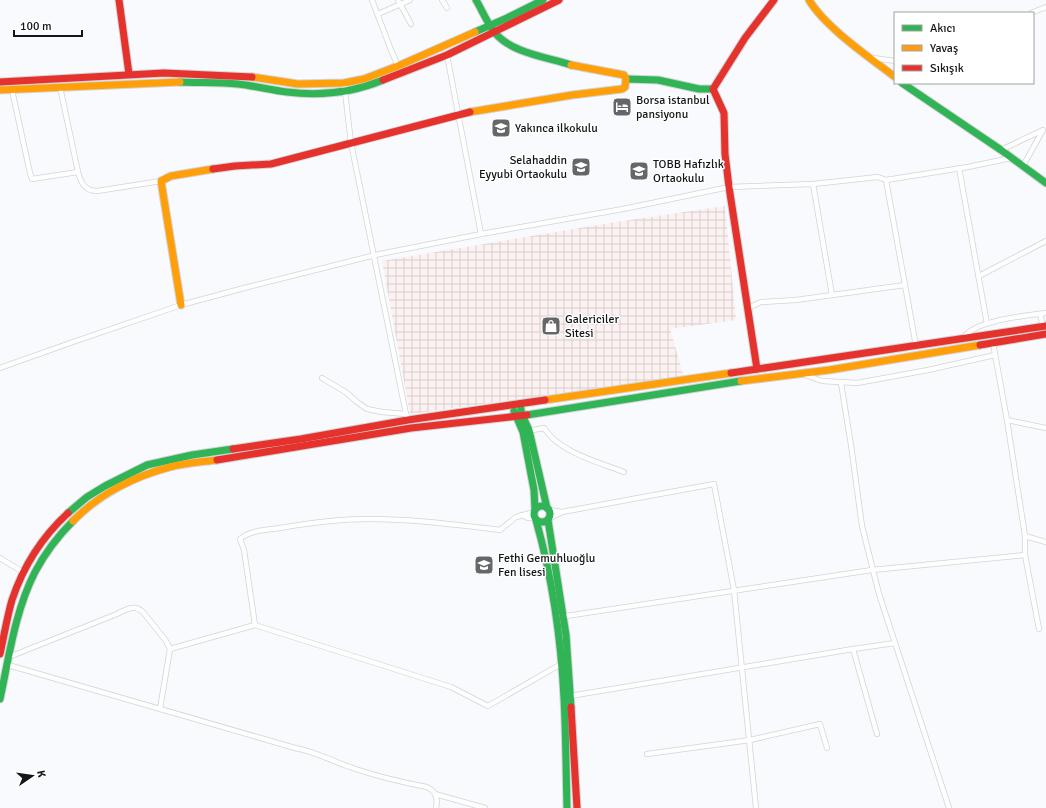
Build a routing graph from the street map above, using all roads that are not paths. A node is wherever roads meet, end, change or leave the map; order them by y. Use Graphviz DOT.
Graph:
graph roads {
  1 [pos="119,0"];
  2 [pos="372,0"];
  3 [pos="410,0"];
  4 [pos="442,0"];
  5 [pos="476,0"];
  6 [pos="543,0"];
  7 [pos="559,0"];
  8 [pos="774,0"];
  9 [pos="809,0"];
  10 [pos="399,2"];
  11 [pos="447,8"];
  12 [pos="1046,8"];
  13 [pos="1034,12"];
  14 [pos="378,14"];
  15 [pos="411,24"];
  16 [pos="490,26"];
  17 [pos="494,32"];
  18 [pos="447,55"];
  19 [pos="871,58"];
  20 [pos="894,61"];
  21 [pos="398,66"];
  22 [pos="129,74"];
  23 [pos="894,76"];
  24 [pos="626,78"];
  25 [pos="0,82"];
  26 [pos="344,83"];
  27 [pos="903,84"];
  28 [pos="60,87"];
  29 [pos="713,89"];
  30 [pos="0,90"];
  31 [pos="12,90"];
  32 [pos="345,91"];
  33 [pos="459,114"];
  34 [pos="1045,130"];
  35 [pos="351,143"];
  36 [pos="1001,150"];
  37 [pos="1011,158"];
  38 [pos="1023,166"];
  39 [pos="959,168"];
  40 [pos="78,172"];
  41 [pos="886,180"];
  42 [pos="161,181"];
  43 [pos="1046,183"];
  44 [pos="813,184"];
  45 [pos="729,187"];
  46 [pos="481,234"];
  47 [pos="1046,241"];
  48 [pos="375,255"];
  49 [pos="979,276"];
  50 [pos="905,286"];
  51 [pos="832,295"];
  52 [pos="181,305"];
  53 [pos="748,308"];
  54 [pos="1046,313"];
  55 [pos="1040,314"];
  56 [pos="986,324"];
  57 [pos="1044,326"];
  58 [pos="1046,334"];
  59 [pos="962,339"];
  60 [pos="993,343"];
  61 [pos="916,346"];
  62 [pos="995,355"];
  63 [pos="0,368"];
  64 [pos="757,369"];
  65 [pos="800,373"];
  66 [pos="322,378"];
  67 [pos="841,383"];
  68 [pos="517,405"];
  69 [pos="519,415"];
  70 [pos="407,417"];
  71 [pos="1007,420"];
  72 [pos="412,428"];
  73 [pos="1046,428"];
  74 [pos="526,431"];
  75 [pos="624,472"];
  76 [pos="548,509"];
  77 [pos="562,512"];
  78 [pos="535,515"];
  79 [pos="549,519"];
  80 [pos="1025,536"];
  81 [pos="1046,542"];
  82 [pos="1025,554"];
  83 [pos="0,558"];
  84 [pos="872,570"];
  85 [pos="23,572"];
  86 [pos="734,590"];
  87 [pos="566,616"];
  88 [pos="255,625"];
  89 [pos="1038,629"];
  90 [pos="895,643"];
  91 [pos="170,649"];
  92 [pos="853,649"];
  93 [pos="0,654"];
  94 [pos="10,657"];
  95 [pos="561,664"];
  96 [pos="8,665"];
  97 [pos="742,667"];
  98 [pos="570,696"];
  99 [pos="0,699"];
  100 [pos="160,709"];
  101 [pos="878,734"];
  102 [pos="750,740"];
  103 [pos="827,748"];
  104 [pos="647,754"];
  105 [pos="435,794"];
  106 [pos="436,808"];
  107 [pos="485,808"];
  108 [pos="567,808"];
  109 [pos="576,808"];
  110 [pos="756,808"];
  111 [pos="949,808"];
  1 -- 22 [label="main road"];
  2 -- 14 [label="street"];
  3 -- 10 [label="street"];
  4 -- 11 [label="street"];
  5 -- 16 [label="main road"];
  6 -- 16 [label="main road"];
  7 -- 17 [label="main road"];
  8 -- 29 [label="main road"];
  9 -- 19 [label="main road"];
  10 -- 14 [label="street"];
  10 -- 15 [label="street"];
  12 -- 13 [label="street"];
  14 -- 21 [label="street"];
  16 -- 17 [label="main road"];
  16 -- 21 [label="main road"];
  17 -- 18 [label="main road"];
  17 -- 24 [label="main road"];
  18 -- 32 [label="main road"];
  18 -- 33 [label="street"];
  19 -- 20 [label="street"];
  19 -- 23 [label="main road"];
  21 -- 26 [label="main road"];
  22 -- 25 [label="main road"];
  22 -- 26 [label="main road"];
  24 -- 29 [label="main road"];
  24 -- 33 [label="main road"];
  26 -- 32 [label="street"];
  27 -- 36 [label="main road"];
  28 -- 31 [label="main road"];
  28 -- 32 [label="main road"];
  28 -- 40 [label="street"];
  29 -- 45 [label="main road"];
  30 -- 31 [label="main road"];
  31 -- 40 [label="street"];
  32 -- 35 [label="street"];
  33 -- 35 [label="main road"];
  33 -- 46 [label="street"];
  34 -- 36 [label="street"];
  34 -- 38 [label="street"];
  35 -- 42 [label="main road"];
  35 -- 48 [label="street"];
  36 -- 37 [label="main road"];
  37 -- 38 [label="main road"];
  37 -- 39 [label="street"];
  38 -- 43 [label="main road"];
  39 -- 41 [label="street"];
  39 -- 49 [label="street"];
  40 -- 42 [label="street"];
  41 -- 44 [label="street"];
  41 -- 50 [label="street"];
  42 -- 52 [label="main road"];
  44 -- 45 [label="street"];
  44 -- 51 [label="street"];
  45 -- 46 [label="street"];
  45 -- 53 [label="main road"];
  46 -- 48 [label="street"];
  47 -- 49 [label="street"];
  48 -- 52 [label="street"];
  48 -- 70 [label="street"];
  49 -- 56 [label="street"];
  50 -- 51 [label="street"];
  50 -- 61 [label="street"];
  51 -- 53 [label="street"];
  52 -- 63 [label="street"];
  53 -- 64 [label="main road"];
  54 -- 55 [label="street"];
  55 -- 56 [label="street"];
  55 -- 57 [label="street"];
  56 -- 59 [label="street"];
  57 -- 59 [label="main road"];
  58 -- 60 [label="main road"];
  59 -- 61 [label="main road"];
  60 -- 62 [label="street"];
  60 -- 65 [label="main road"];
  61 -- 64 [label="main road"];
  62 -- 67 [label="street"];
  62 -- 71 [label="street"];
  64 -- 68 [label="main road"];
  65 -- 67 [label="street"];
  65 -- 69 [label="main road"];
  66 -- 70 [label="street"];
  67 -- 84 [label="street"];
  68 -- 69 [label="main road"];
  68 -- 70 [label="main road"];
  69 -- 72 [label="main road"];
  69 -- 74 [label="main road"];
  70 -- 72 [label="street"];
  70 -- 85 [label="main road"];
  71 -- 73 [label="street"];
  71 -- 80 [label="street"];
  72 -- 94 [label="main road"];
  74 -- 75 [label="street"];
  74 -- 76 [label="main road"];
  74 -- 78 [label="main road"];
  76 -- 77 [label="street"];
  76 -- 78 [label="main road"];
  76 -- 79 [label="main road"];
  77 -- 79 [label="street"];
  77 -- 86 [label="street"];
  78 -- 79 [label="main road"];
  78 -- 88 [label="street"];
  78 -- 95 [label="main road"];
  79 -- 98 [label="main road"];
  80 -- 81 [label="street"];
  80 -- 82 [label="street"];
  82 -- 84 [label="street"];
  82 -- 89 [label="street"];
  83 -- 85 [label="street"];
  84 -- 86 [label="street"];
  84 -- 90 [label="street"];
  85 -- 93 [label="main road"];
  86 -- 87 [label="street"];
  86 -- 97 [label="street"];
  88 -- 91 [label="street"];
  88 -- 95 [label="street"];
  90 -- 92 [label="street"];
  90 -- 111 [label="street"];
  91 -- 94 [label="street"];
  91 -- 100 [label="street"];
  92 -- 97 [label="street"];
  92 -- 101 [label="street"];
  94 -- 96 [label="main road"];
  95 -- 108 [label="main road"];
  96 -- 99 [label="main road"];
  96 -- 100 [label="street"];
  97 -- 98 [label="street"];
  97 -- 102 [label="street"];
  98 -- 109 [label="main road"];
  100 -- 105 [label="street"];
  102 -- 103 [label="street"];
  102 -- 104 [label="street"];
  102 -- 110 [label="street"];
  105 -- 106 [label="street"];
  105 -- 107 [label="street"];
}
